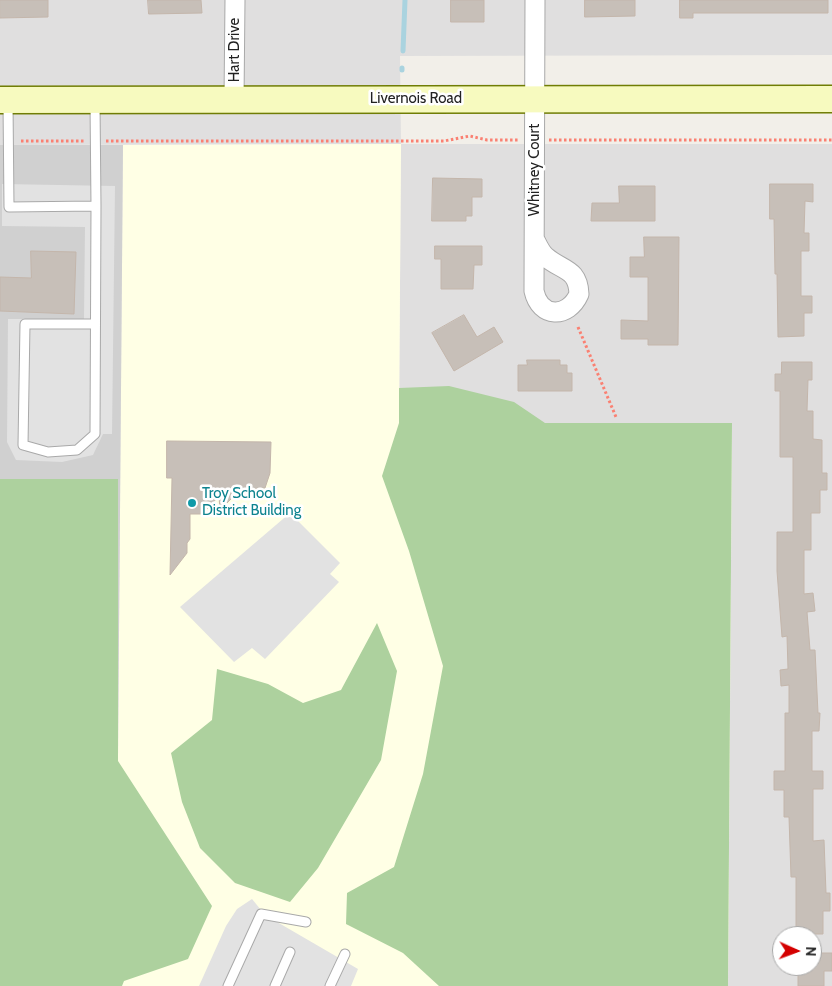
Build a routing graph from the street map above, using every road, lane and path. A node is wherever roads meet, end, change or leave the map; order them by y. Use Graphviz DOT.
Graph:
graph roads {
  1 [pos="234,0"];
  2 [pos="535,0"];
  3 [pos="534,99"];
  4 [pos="832,99"];
  5 [pos="4,100"];
  6 [pos="96,100"];
  7 [pos="234,100"];
  8 [pos="524,140"];
  9 [pos="546,140"];
  10 [pos="832,140"];
  11 [pos="8,141"];
  12 [pos="96,141"];
  13 [pos="96,206"];
  14 [pos="534,240"];
  15 [pos="95,324"];
  16 [pos="578,327"];
  17 [pos="616,417"];
  18 [pos="306,922"];
  19 [pos="290,952"];
  20 [pos="345,954"];
  21 [pos="228,986"];
  22 [pos="275,986"];
  23 [pos="330,986"];
  1 -- 7 [label="street, Hart Drive"];
  2 -- 3 [label="street, Whitney Court"];
  3 -- 4 [label="main road, Livernois Road"];
  3 -- 7 [label="main road, Livernois Road"];
  3 -- 14 [label="street, Whitney Court"];
  5 -- 6 [label="main road, Livernois Road"];
  5 -- 11 [label="lane"];
  6 -- 7 [label="main road, Livernois Road"];
  6 -- 12 [label="lane"];
  8 -- 12 [label="path"];
  9 -- 10 [label="path"];
  11 -- 12 [label="path"];
  11 -- 13 [label="lane"];
  12 -- 13 [label="lane"];
  13 -- 15 [label="lane"];
  15 -- 15 [label="lane"];
  16 -- 17 [label="path"];
  18 -- 21 [label="lane"];
  19 -- 22 [label="lane"];
  20 -- 23 [label="lane"];
}
